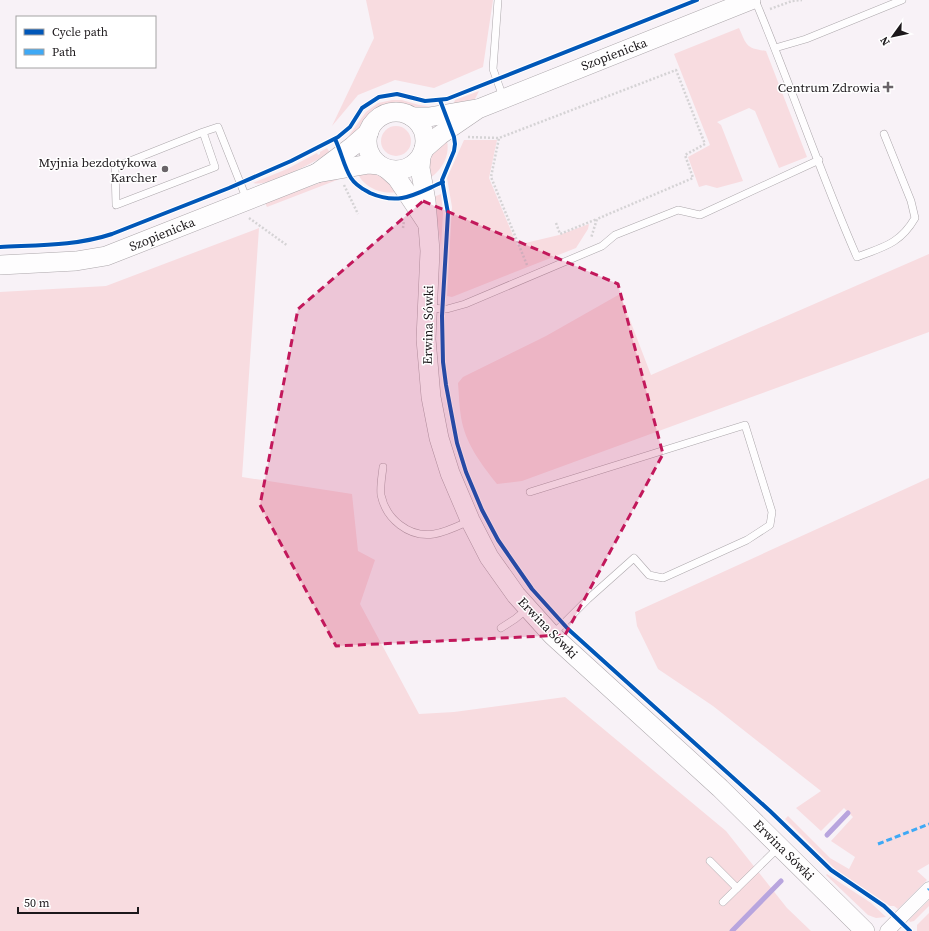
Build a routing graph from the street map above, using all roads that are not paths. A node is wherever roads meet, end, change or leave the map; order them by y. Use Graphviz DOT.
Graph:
graph roads {
  1 [pos="498,0"];
  2 [pos="751,0"];
  3 [pos="755,0"];
  4 [pos="902,0"];
  5 [pos="775,48"];
  6 [pos="504,97"];
  7 [pos="478,109"];
  8 [pos="412,117"];
  9 [pos="203,132"];
  10 [pos="369,132"];
  11 [pos="884,134"];
  12 [pos="422,153"];
  13 [pos="819,160"];
  14 [pos="383,167"];
  15 [pos="317,173"];
  16 [pos="247,208"];
  17 [pos="427,223"];
  18 [pos="0,265"];
  19 [pos="427,308"];
  20 [pos="383,467"];
  21 [pos="530,492"];
  22 [pos="470,520"];
  23 [pos="527,609"];
  24 [pos="500,628"];
  25 [pos="552,635"];
  26 [pos="780,846"];
  27 [pos="710,861"];
  28 [pos="737,888"];
  29 [pos="929,889"];
  30 [pos="722,902"];
  31 [pos="865,931"];
  32 [pos="887,931"];
  1 -- 6 [label="lane"];
  2 -- 6 [label="street, Szopienicka"];
  3 -- 5 [label="lane"];
  4 -- 5 [label="lane"];
  5 -- 13 [label="lane"];
  6 -- 7 [label="street, Szopienicka"];
  7 -- 8 [label="street, Szopienicka"];
  7 -- 12 [label="street, Szopienicka"];
  8 -- 10 [label="street"];
  8 -- 12 [label="street"];
  9 -- 9 [label="lane"];
  9 -- 16 [label="lane"];
  10 -- 14 [label="street"];
  10 -- 15 [label="street, Szopienicka"];
  11 -- 13 [label="lane"];
  12 -- 14 [label="street"];
  12 -- 17 [label="street, Erwina Sówki"];
  13 -- 19 [label="lane"];
  14 -- 15 [label="street, Szopienicka"];
  14 -- 17 [label="street, Erwina Sówki"];
  15 -- 16 [label="street, Szopienicka"];
  16 -- 18 [label="street, Szopienicka"];
  17 -- 19 [label="street, Erwina Sówki"];
  19 -- 22 [label="street, Erwina Sówki"];
  20 -- 22 [label="lane"];
  21 -- 25 [label="lane"];
  22 -- 23 [label="street, Erwina Sówki"];
  23 -- 24 [label="lane"];
  23 -- 25 [label="street, Erwina Sówki"];
  25 -- 26 [label="street, Erwina Sówki"];
  26 -- 28 [label="lane"];
  26 -- 31 [label="street, Erwina Sówki"];
  27 -- 28 [label="lane"];
  28 -- 30 [label="lane"];
  29 -- 32 [label="street"];
}
